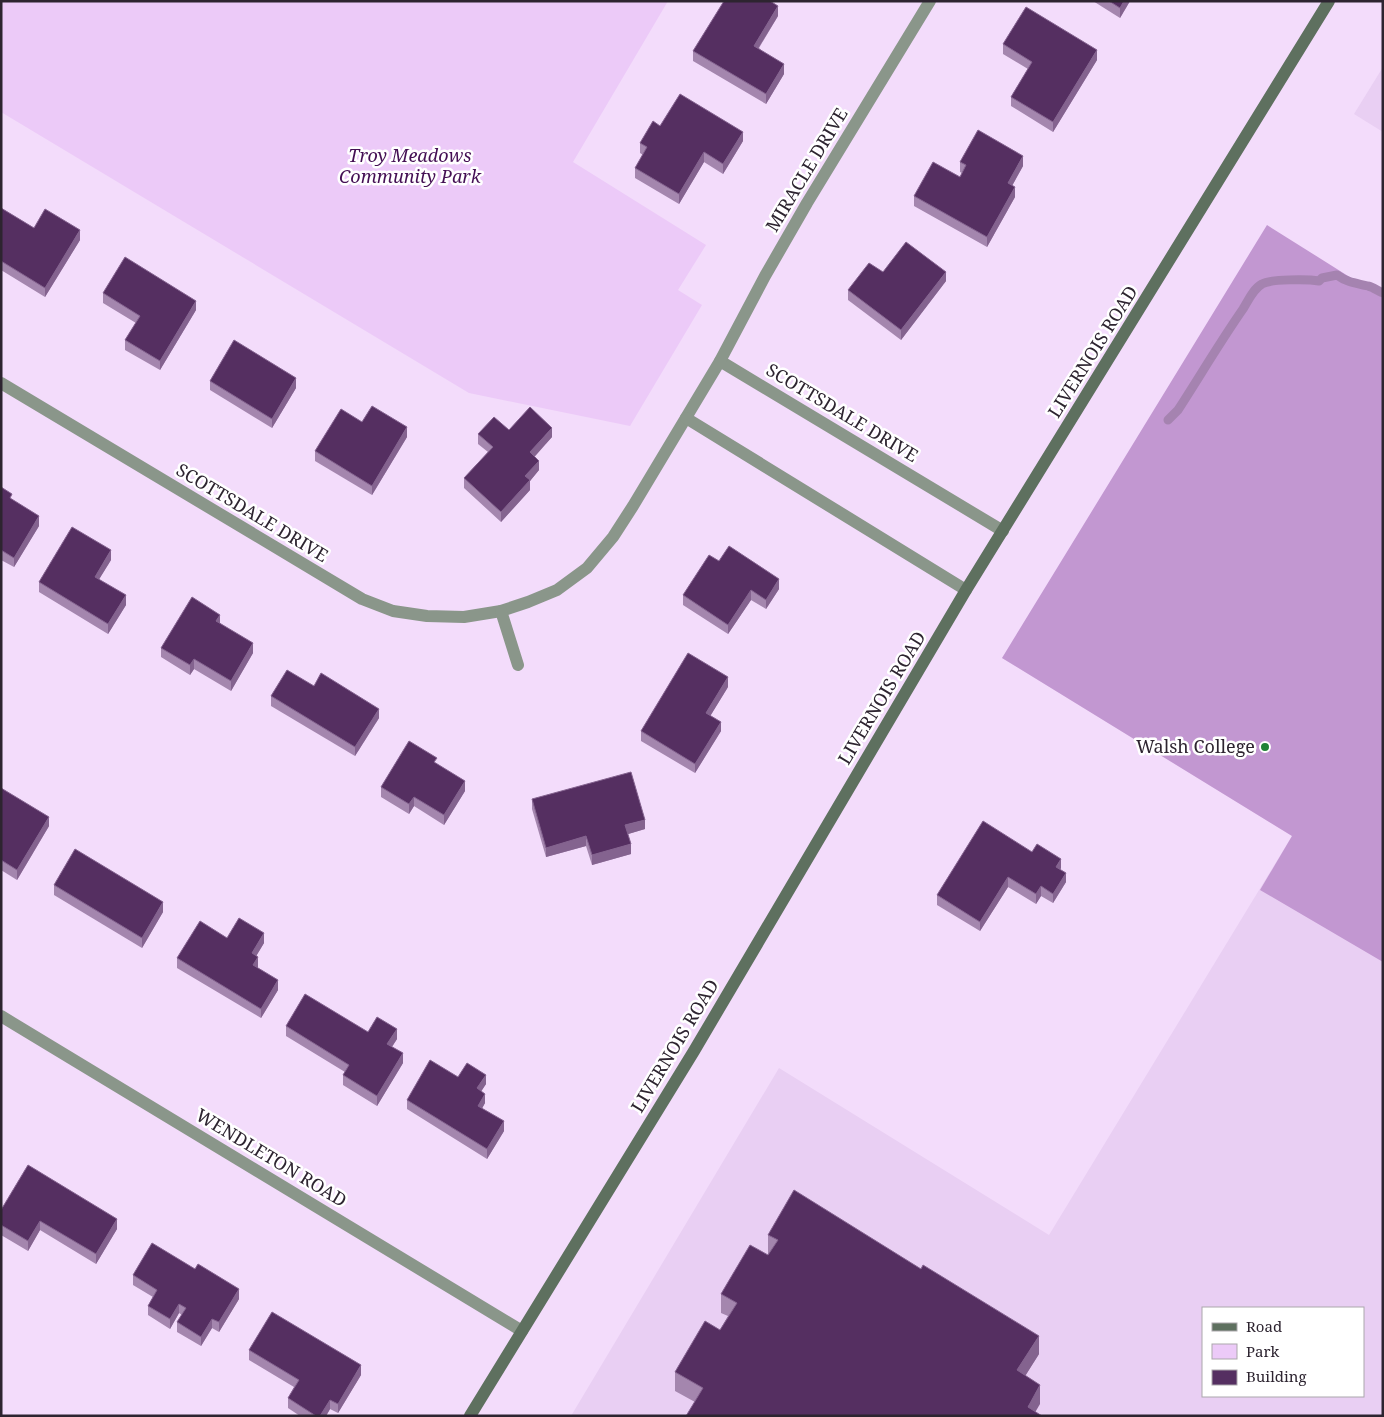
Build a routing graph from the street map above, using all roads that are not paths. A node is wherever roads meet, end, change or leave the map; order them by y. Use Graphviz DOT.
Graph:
graph roads {
  1 [pos="930,1"];
  2 [pos="1328,1"];
  3 [pos="720,361"];
  4 [pos="1,383"];
  5 [pos="686,418"];
  6 [pos="1003,531"];
  7 [pos="966,590"];
  8 [pos="502,611"];
  9 [pos="518,665"];
  10 [pos="1,1016"];
  11 [pos="522,1331"];
  12 [pos="470,1416"];
  1 -- 3 [label="street, MIRACLE DRIVE"];
  2 -- 6 [label="main road, LIVERNOIS ROAD"];
  3 -- 5 [label="street, SCOTTSDALE DRIVE"];
  3 -- 6 [label="street, SCOTTSDALE DRIVE"];
  4 -- 8 [label="street, SCOTTSDALE DRIVE"];
  5 -- 7 [label="street"];
  5 -- 8 [label="street, SCOTTSDALE DRIVE"];
  6 -- 7 [label="main road, LIVERNOIS ROAD"];
  7 -- 11 [label="main road, LIVERNOIS ROAD"];
  8 -- 9 [label="street"];
  10 -- 11 [label="street, WENDLETON ROAD"];
  11 -- 12 [label="main road, LIVERNOIS ROAD"];
}
